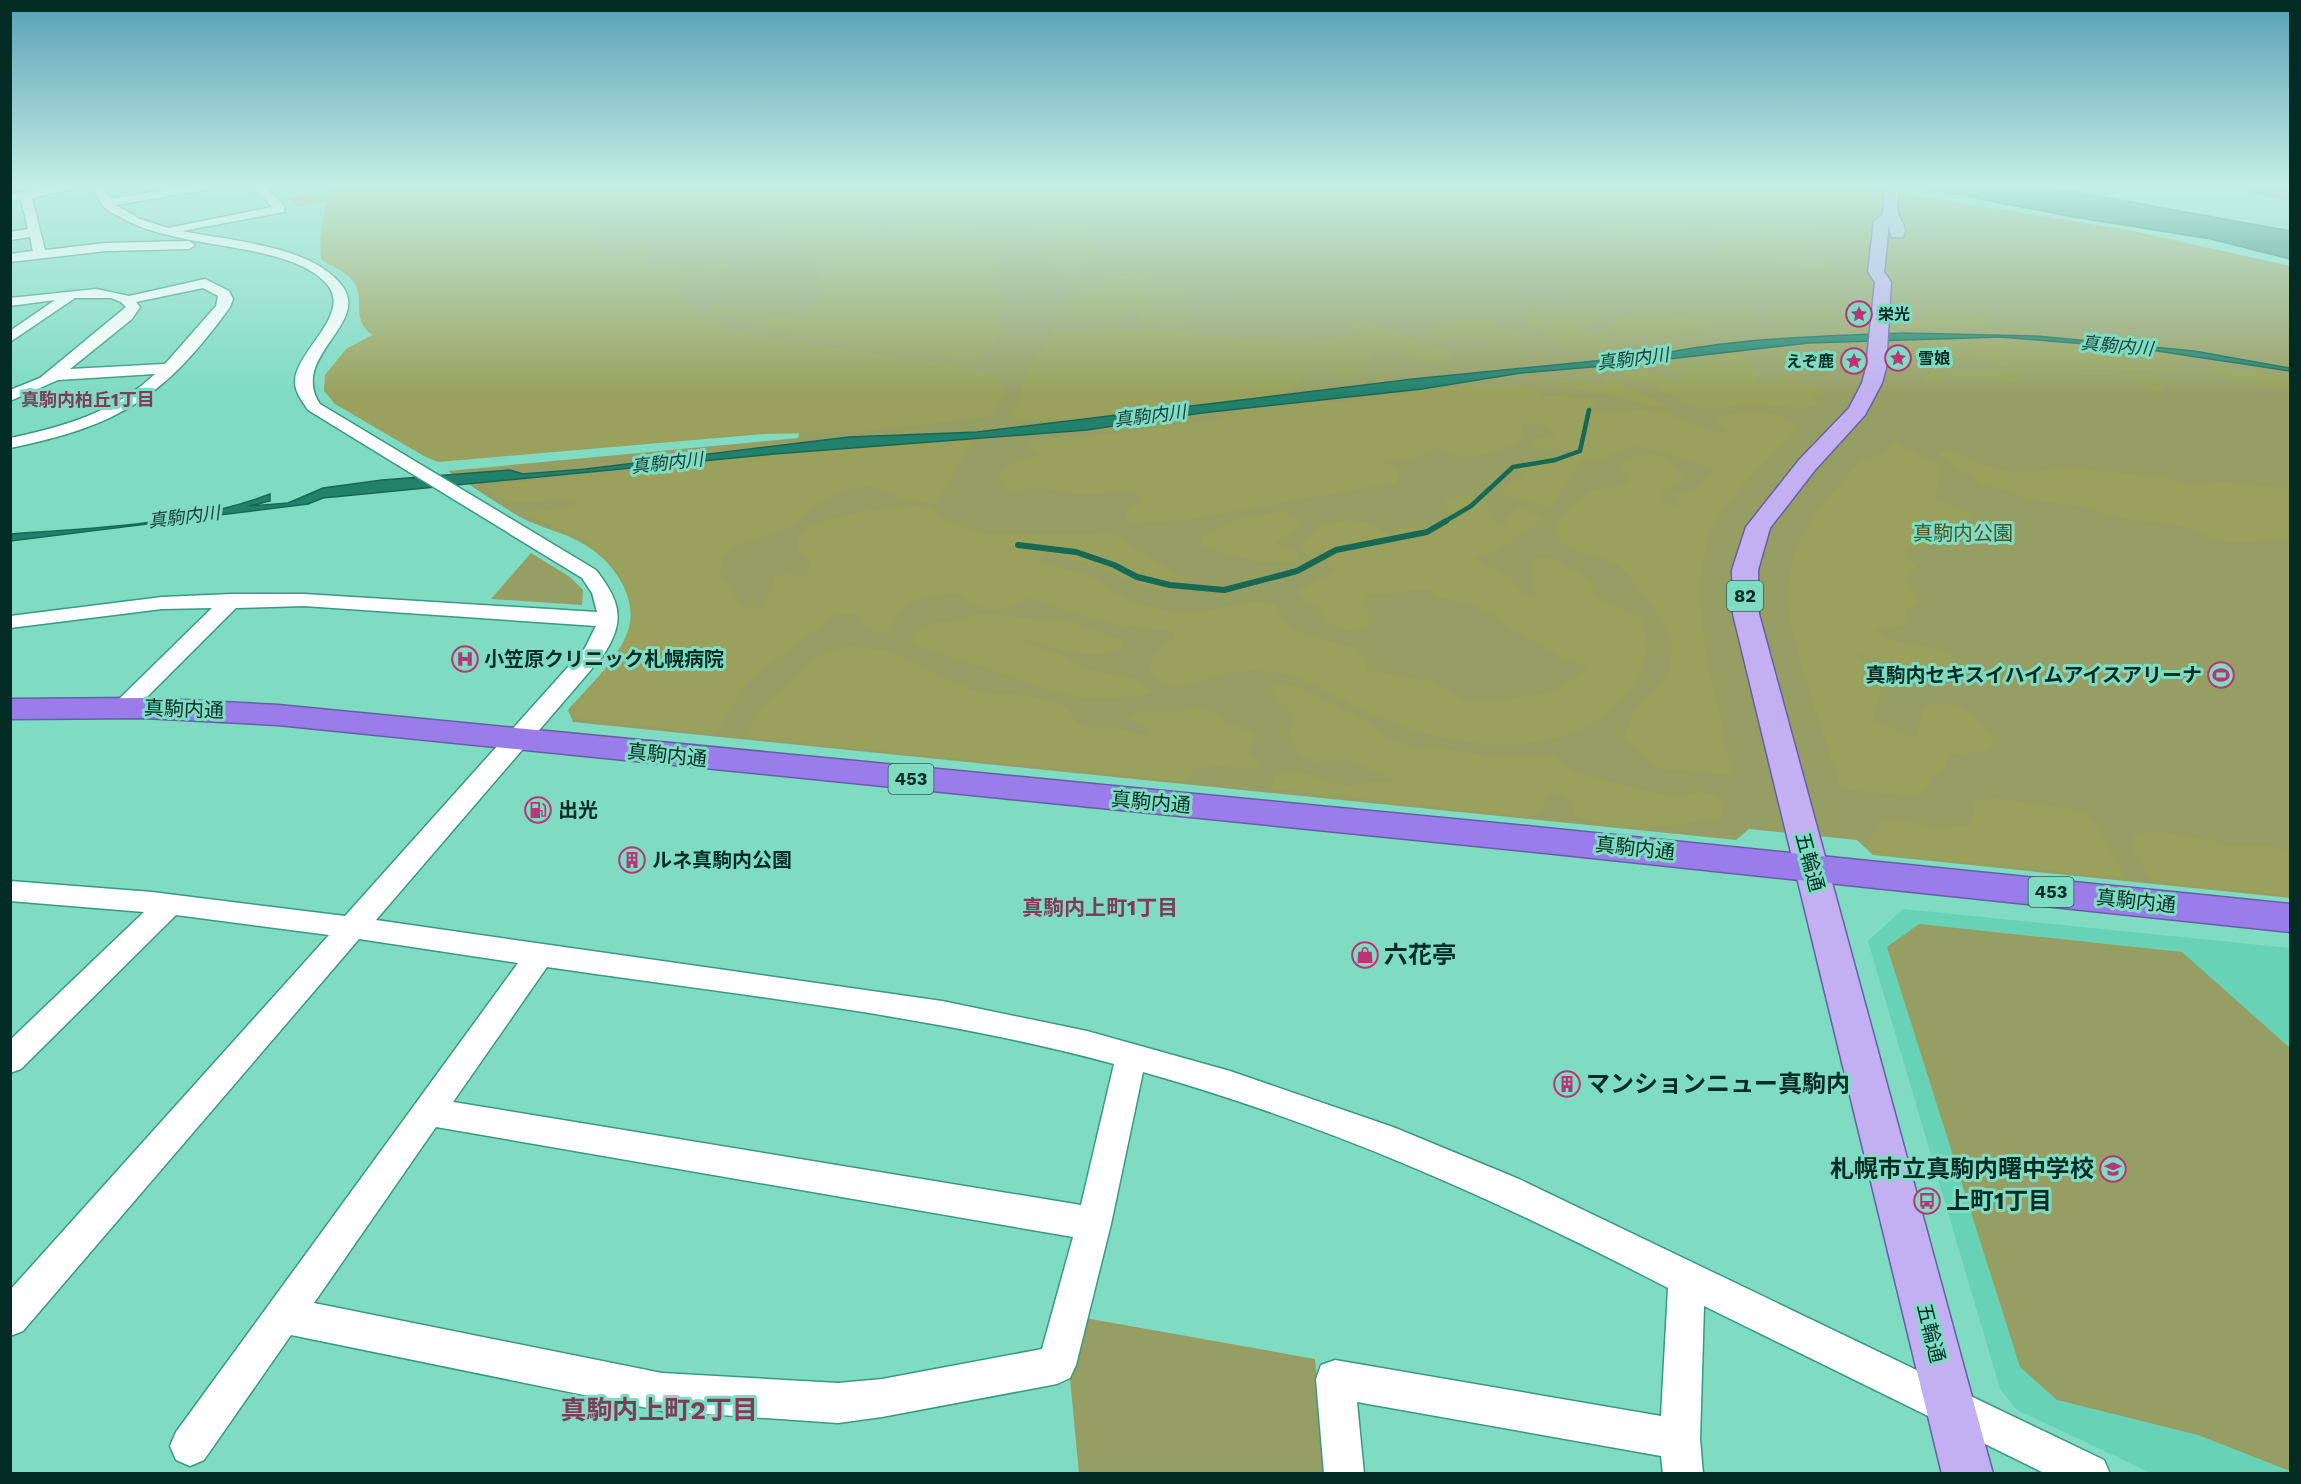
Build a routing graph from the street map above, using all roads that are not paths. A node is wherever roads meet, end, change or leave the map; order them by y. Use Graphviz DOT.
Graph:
graph roads {
  1 [pos="273,256"];
  2 [pos="1878,256"];
  3 [pos="1894,266"];
  4 [pos="1883,282"];
  5 [pos="72,294"];
  6 [pos="128,300"];
  7 [pos="10,302"];
  8 [pos="10,339"];
  9 [pos="167,369"];
  10 [pos="54,375"];
  11 [pos="10,396"];
  12 [pos="10,443"];
  13 [pos="232,600"];
  14 [pos="608,620"];
  15 [pos="10,622"];
  16 [pos="124,707"];
  17 [pos="10,710"];
  18 [pos="519,739"];
  19 [pos="1812,866"];
  20 [pos="10,891"];
  21 [pos="168,905"];
  22 [pos="2290,918"];
  23 [pos="353,928"];
  24 [pos="540,955"];
  25 [pos="15,1051"];
  26 [pos="1131,1056"];
  27 [pos="428,1112"];
  28 [pos="1094,1224"];
  29 [pos="1687,1279"];
  30 [pos="283,1315"];
  31 [pos="10,1318"];
  32 [pos="1948,1402"];
  33 [pos="190,1446"];
  34 [pos="1682,1456"];
  35 [pos="1344,1473"];
  36 [pos="1968,1473"];
  37 [pos="2090,1473"];
  1 -- 14 [label="street"];
  2 -- 4 [label="main road, 五輪通 / 82"];
  3 -- 4 [label="main road, 五輪通 / 82"];
  4 -- 19 [label="main road, 五輪通 / 82"];
  5 -- 6 [label="street"];
  5 -- 7 [label="street"];
  5 -- 8 [label="street"];
  6 -- 9 [label="street"];
  6 -- 10 [label="street"];
  9 -- 10 [label="street"];
  9 -- 12 [label="street"];
  10 -- 11 [label="street"];
  13 -- 14 [label="street"];
  13 -- 15 [label="street"];
  13 -- 16 [label="street"];
  14 -- 18 [label="street"];
  16 -- 17 [label="highway, 真駒内通 / 453"];
  16 -- 18 [label="highway, 真駒内通 / 453"];
  18 -- 19 [label="highway, 真駒内通 / 453"];
  18 -- 23 [label="street"];
  19 -- 22 [label="highway, 真駒内通 / 453"];
  19 -- 32 [label="main road, 五輪通 / 82"];
  20 -- 21 [label="street"];
  21 -- 23 [label="street"];
  21 -- 25 [label="street"];
  23 -- 24 [label="street"];
  23 -- 31 [label="street"];
  24 -- 26 [label="street"];
  24 -- 27 [label="street"];
  26 -- 28 [label="street"];
  26 -- 29 [label="street"];
  27 -- 28 [label="street"];
  27 -- 30 [label="street"];
  28 -- 30 [label="street"];
  29 -- 32 [label="street"];
  29 -- 34 [label="street"];
  30 -- 33 [label="street"];
  32 -- 36 [label="main road, 五輪通 / 82"];
  32 -- 37 [label="street"];
  34 -- 35 [label="street"];
}
